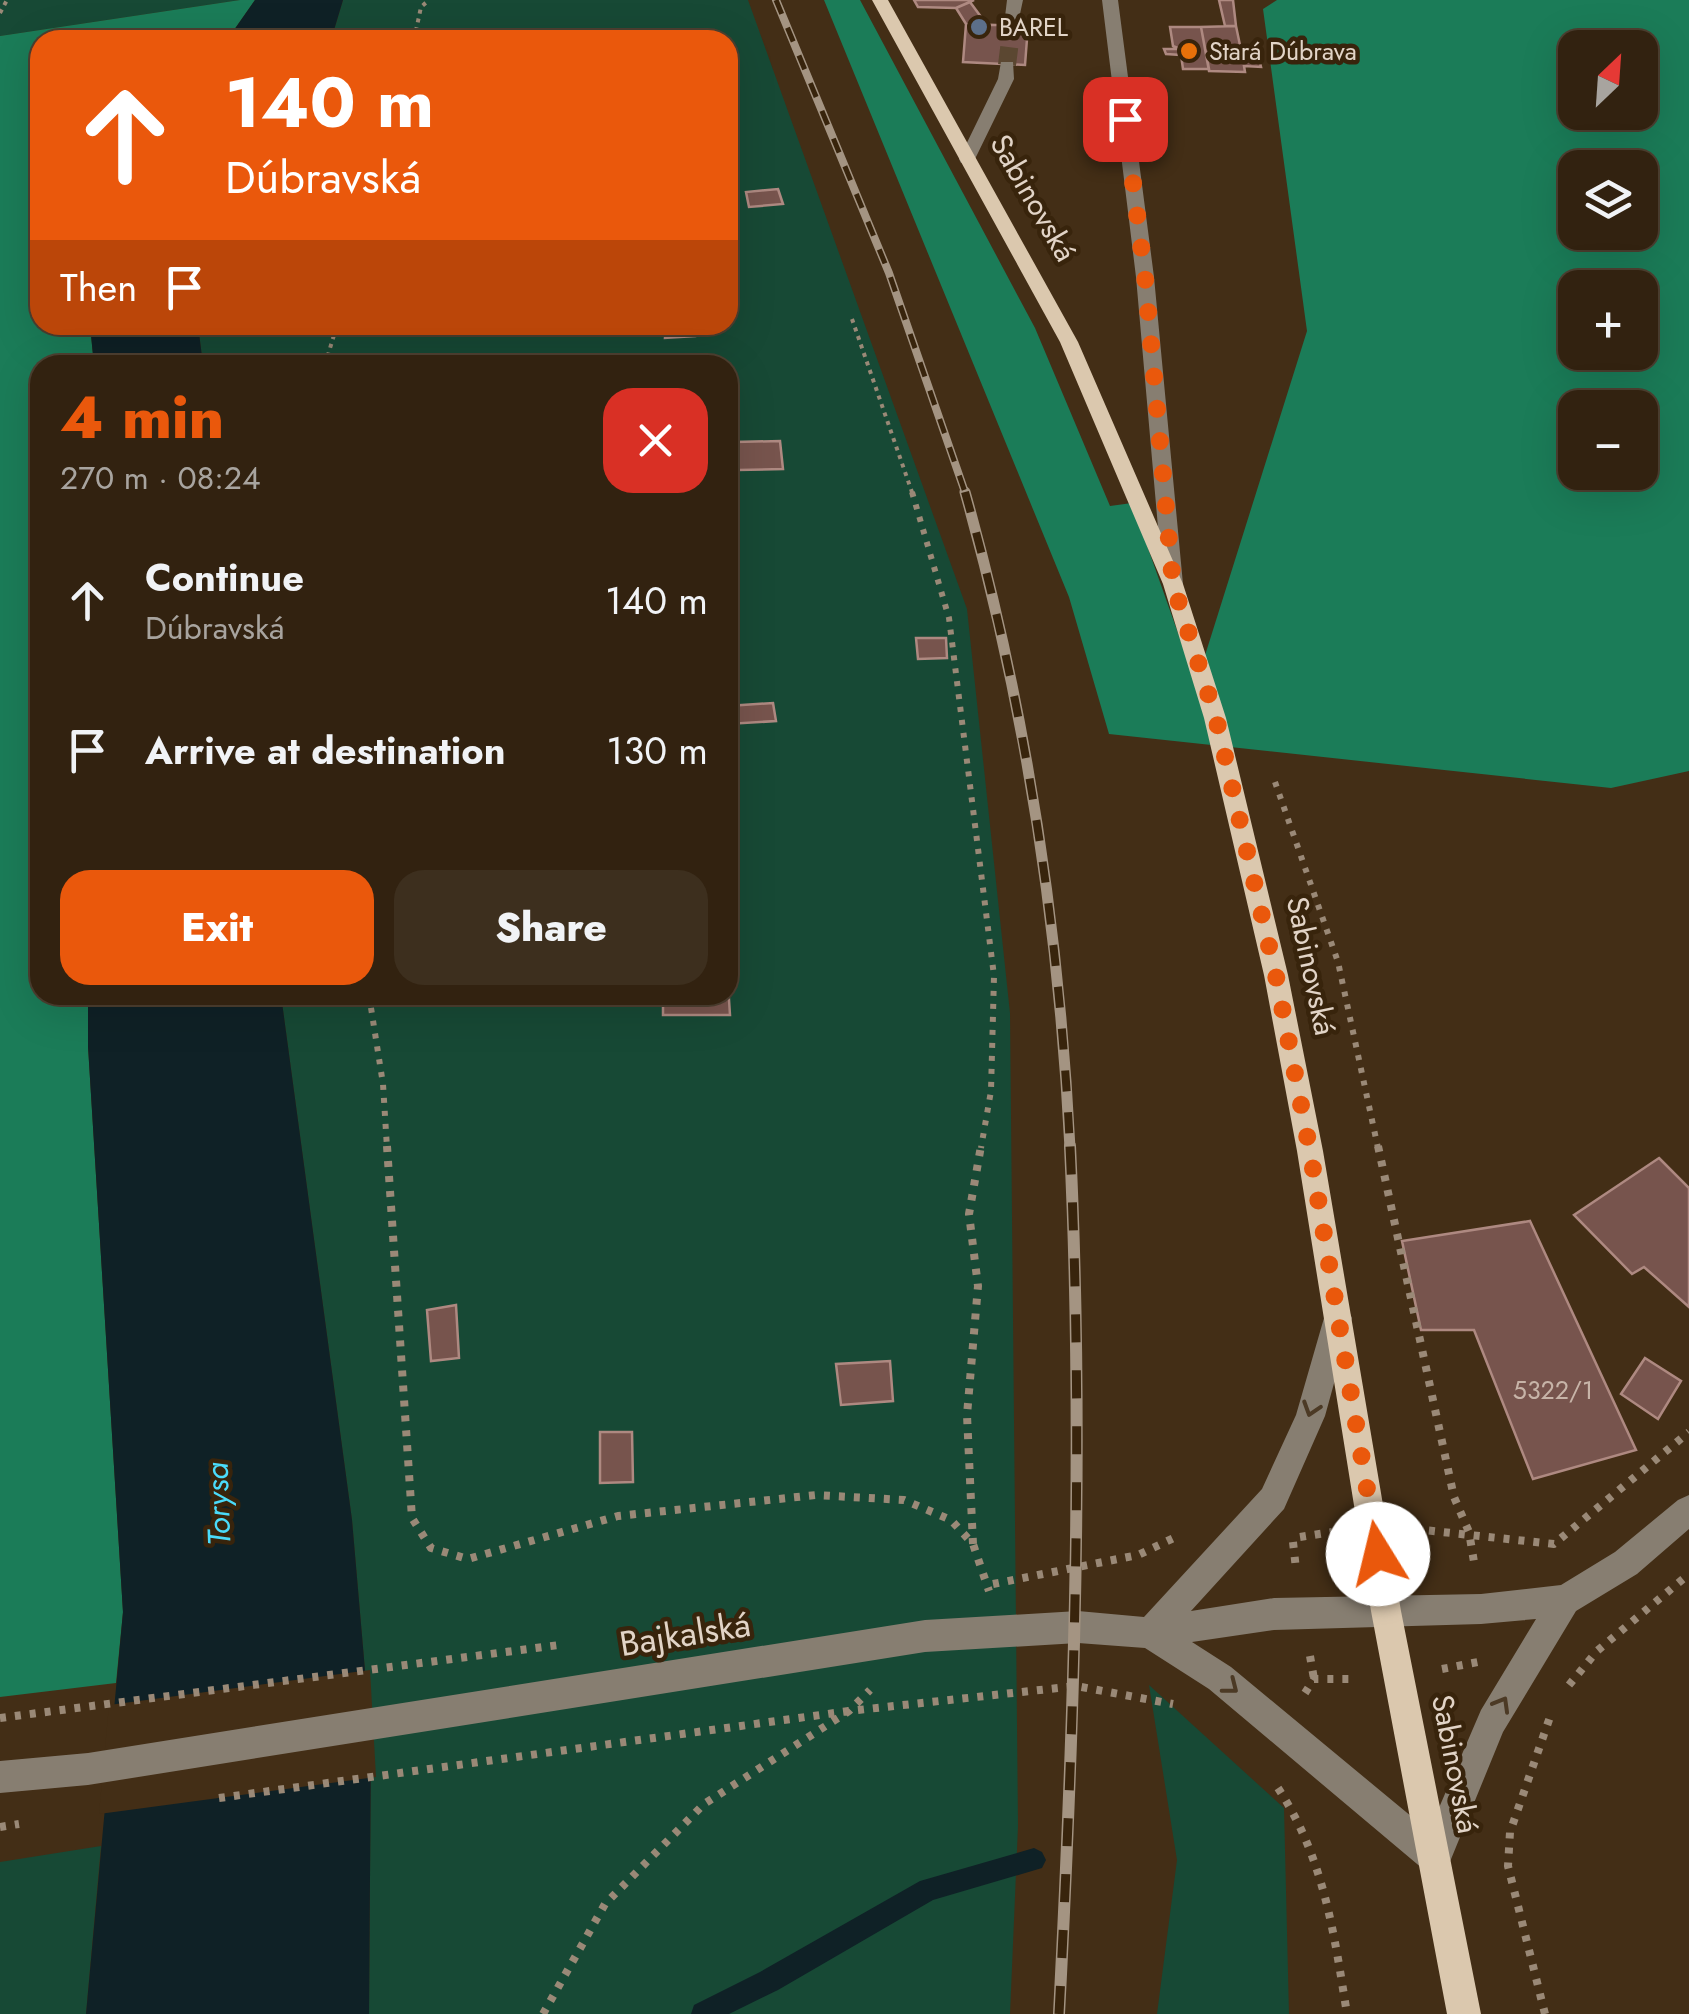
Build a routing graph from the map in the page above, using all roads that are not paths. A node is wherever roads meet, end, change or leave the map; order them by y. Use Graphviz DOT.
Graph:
graph roads {
  1 [pos="880,0"];
  2 [pos="1015,0"];
  3 [pos="1110,0"];
  4 [pos="1012,25"];
  5 [pos="1007,64"];
  6 [pos="967,160"];
  7 [pos="1173,584"];
  8 [pos="1338,1316"];
  9 [pos="1689,1510"];
  10 [pos="1566,1600"];
  11 [pos="1386,1611"];
  12 [pos="1150,1633"];
  13 [pos="0,1777"];
  14 [pos="1435,1858"];
  15 [pos="1464,2014"];
  1 -- 6 [label="main road, Sabinovská"];
  2 -- 4 [label="street"];
  3 -- 7 [label="street"];
  5 -- 6 [label="street"];
  6 -- 7 [label="main road, Sabinovská"];
  7 -- 8 [label="main road, Sabinovská"];
  8 -- 11 [label="main road, Sabinovská"];
  8 -- 12 [label="street, one-way"];
  9 -- 10 [label="street"];
  10 -- 11 [label="street, Bajkalská"];
  14 -- 10 [label="street, one-way"];
  11 -- 12 [label="street, Bajkalská"];
  11 -- 14 [label="main road, Sabinovská"];
  12 -- 13 [label="street, Bajkalská"];
  12 -- 14 [label="street, one-way"];
  14 -- 15 [label="main road, Sabinovská"];
}
